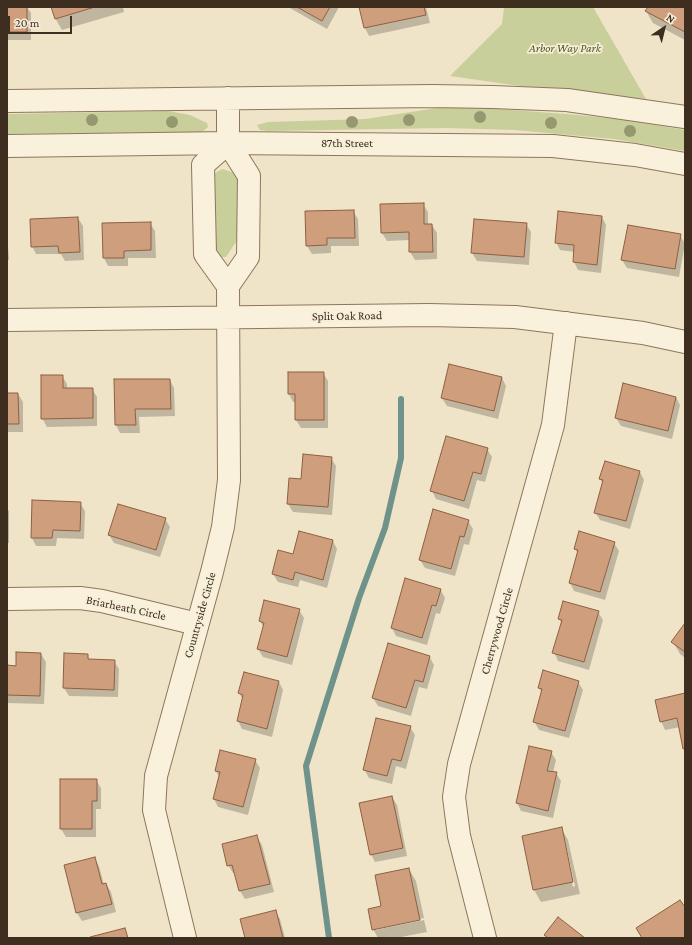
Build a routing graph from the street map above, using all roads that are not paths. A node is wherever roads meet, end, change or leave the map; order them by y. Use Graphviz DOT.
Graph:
graph roads {
  1 [pos="228,98"];
  2 [pos="7,101"];
  3 [pos="685,117"];
  4 [pos="228,143"];
  5 [pos="7,146"];
  6 [pos="685,164"];
  7 [pos="228,286"];
  8 [pos="228,317"];
  9 [pos="7,320"];
  10 [pos="566,323"];
  11 [pos="685,342"];
  12 [pos="7,599"];
  13 [pos="197,624"];
  14 [pos="185,938"];
  15 [pos="485,938"];
  1 -- 2 [label="street"];
  1 -- 3 [label="street"];
  1 -- 4 [label="street"];
  4 -- 5 [label="street, 87th Street"];
  4 -- 6 [label="street, 87th Street"];
  4 -- 7 [label="street"];
  4 -- 7 [label="street"];
  7 -- 8 [label="street, Countryside Circle"];
  8 -- 9 [label="street, Split Oak Road"];
  8 -- 10 [label="street, Split Oak Road"];
  8 -- 13 [label="street, Countryside Circle"];
  10 -- 11 [label="street, Split Oak Road"];
  10 -- 15 [label="street, Cherrywood Circle"];
  12 -- 13 [label="street, Briarheath Circle"];
  13 -- 14 [label="street, Countryside Circle"];
}
